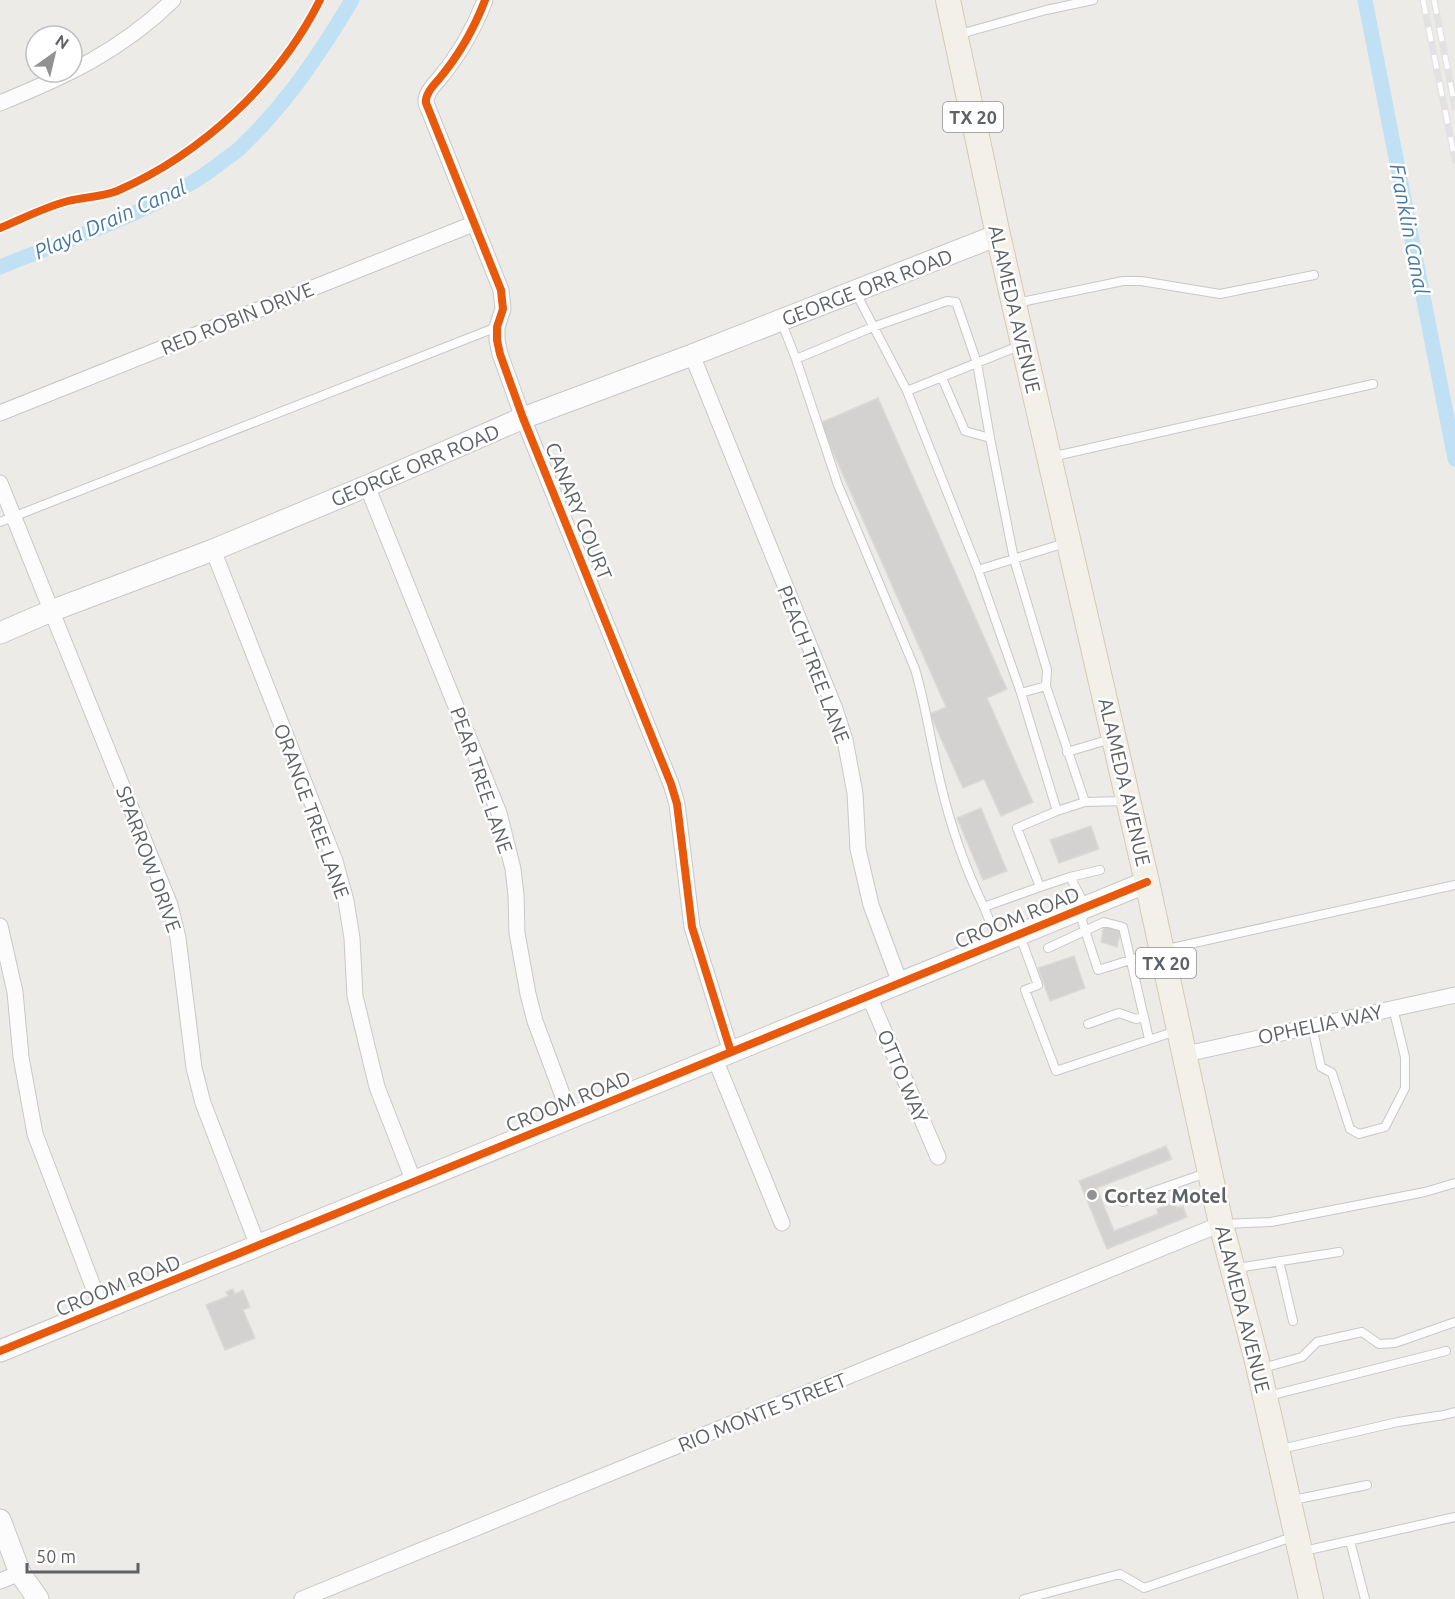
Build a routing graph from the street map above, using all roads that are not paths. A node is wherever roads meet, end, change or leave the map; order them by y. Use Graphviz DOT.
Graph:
graph roads {
  1 [pos="173,0"];
  2 [pos="485,0"];
  3 [pos="948,0"];
  4 [pos="1093,0"];
  5 [pos="955,35"];
  6 [pos="0,104"];
  7 [pos="473,224"];
  8 [pos="998,235"];
  9 [pos="1314,274"];
  10 [pos="855,291"];
  11 [pos="1014,303"];
  12 [pos="781,320"];
  13 [pos="497,327"];
  14 [pos="873,327"];
  15 [pos="1023,344"];
  16 [pos="692,355"];
  17 [pos="796,359"];
  18 [pos="977,363"];
  19 [pos="942,378"];
  20 [pos="1373,384"];
  21 [pos="907,391"];
  22 [pos="0,413"];
  23 [pos="523,418"];
  24 [pos="990,438"];
  25 [pos="1049,458"];
  26 [pos="0,483"];
  27 [pos="367,486"];
  28 [pos="7,519"];
  29 [pos="1069,542"];
  30 [pos="213,550"];
  31 [pos="1014,559"];
  32 [pos="978,570"];
  33 [pos="51,611"];
  34 [pos="0,633"];
  35 [pos="1046,686"];
  36 [pos="1021,693"];
  37 [pos="1114,738"];
  38 [pos="1067,752"];
  39 [pos="1129,801"];
  40 [pos="1085,802"];
  41 [pos="1057,811"];
  42 [pos="1100,870"];
  43 [pos="1070,878"];
  44 [pos="1148,882"];
  45 [pos="1455,885"];
  46 [pos="1040,887"];
  47 [pos="984,907"];
  48 [pos="1086,907"];
  49 [pos="0,926"];
  50 [pos="1086,931"];
  51 [pos="1019,934"];
  52 [pos="998,943"];
  53 [pos="1048,948"];
  54 [pos="1163,950"];
  55 [pos="1130,960"];
  56 [pos="900,983"];
  57 [pos="1455,995"];
  58 [pos="869,996"];
  59 [pos="1393,1008"];
  60 [pos="1144,1017"];
  61 [pos="1088,1024"];
  62 [pos="1312,1026"];
  63 [pos="1180,1029"];
  64 [pos="1149,1039"];
  65 [pos="1186,1054"];
  66 [pos="723,1055"];
  67 [pos="571,1118"];
  68 [pos="938,1157"];
  69 [pos="1210,1172"];
  70 [pos="414,1182"];
  71 [pos="1455,1184"];
  72 [pos="1122,1202"];
  73 [pos="782,1223"];
  74 [pos="1221,1224"];
  75 [pos="258,1246"];
  76 [pos="1339,1252"];
  77 [pos="1279,1261"];
  78 [pos="1233,1268"];
  79 [pos="102,1310"];
  80 [pos="1293,1321"];
  81 [pos="1455,1322"];
  82 [pos="1446,1351"];
  83 [pos="0,1352"];
  84 [pos="1258,1369"];
  85 [pos="1265,1397"];
  86 [pos="1455,1412"];
  87 [pos="1277,1450"];
  88 [pos="1367,1485"];
  89 [pos="1288,1501"];
  90 [pos="1455,1517"];
  91 [pos="0,1520"];
  92 [pos="1350,1541"];
  93 [pos="1298,1544"];
  94 [pos="20,1573"];
  95 [pos="0,1581"];
  96 [pos="38,1599"];
  97 [pos="302,1599"];
  98 [pos="1024,1599"];
  99 [pos="1311,1599"];
  100 [pos="1365,1599"];
  1 -- 6 [label="street"];
  2 -- 7 [label="street, CANARY COURT"];
  3 -- 5 [label="main road, ALAMEDA AVENUE / TX 20"];
  4 -- 5 [label="lane"];
  5 -- 8 [label="main road, ALAMEDA AVENUE / TX 20"];
  7 -- 13 [label="street, CANARY COURT"];
  7 -- 22 [label="street, RED ROBIN DRIVE"];
  8 -- 10 [label="street, GEORGE ORR ROAD"];
  8 -- 11 [label="main road, ALAMEDA AVENUE / TX 20"];
  9 -- 11 [label="lane"];
  10 -- 12 [label="street, GEORGE ORR ROAD"];
  10 -- 14 [label="lane"];
  11 -- 15 [label="main road, ALAMEDA AVENUE / TX 20"];
  12 -- 16 [label="street, GEORGE ORR ROAD"];
  12 -- 17 [label="lane"];
  13 -- 23 [label="street, CANARY COURT"];
  13 -- 28 [label="lane"];
  14 -- 17 [label="lane"];
  14 -- 18 [label="lane"];
  14 -- 21 [label="lane"];
  15 -- 18 [label="lane"];
  15 -- 25 [label="main road, ALAMEDA AVENUE / TX 20"];
  16 -- 23 [label="street, GEORGE ORR ROAD"];
  16 -- 56 [label="street, PEACH TREE LANE"];
  17 -- 47 [label="lane"];
  18 -- 19 [label="lane"];
  18 -- 24 [label="lane"];
  19 -- 21 [label="lane"];
  19 -- 24 [label="lane"];
  20 -- 25 [label="lane"];
  21 -- 32 [label="lane"];
  23 -- 27 [label="street, GEORGE ORR ROAD"];
  23 -- 66 [label="street, CANARY COURT"];
  24 -- 31 [label="lane"];
  25 -- 29 [label="main road, ALAMEDA AVENUE / TX 20"];
  26 -- 28 [label="street, SPARROW DRIVE"];
  27 -- 30 [label="street, GEORGE ORR ROAD"];
  27 -- 67 [label="street, PEAR TREE LANE"];
  28 -- 33 [label="street, SPARROW DRIVE"];
  29 -- 31 [label="lane"];
  29 -- 37 [label="main road, ALAMEDA AVENUE / TX 20"];
  30 -- 33 [label="street, GEORGE ORR ROAD"];
  30 -- 70 [label="street, ORANGE TREE LANE"];
  31 -- 32 [label="lane"];
  31 -- 35 [label="lane"];
  32 -- 36 [label="lane"];
  33 -- 34 [label="street, GEORGE ORR ROAD"];
  33 -- 75 [label="street, SPARROW DRIVE"];
  35 -- 36 [label="lane"];
  35 -- 38 [label="lane"];
  36 -- 41 [label="lane"];
  37 -- 38 [label="lane"];
  37 -- 39 [label="main road, ALAMEDA AVENUE / TX 20"];
  38 -- 40 [label="lane"];
  39 -- 40 [label="lane"];
  39 -- 44 [label="main road, ALAMEDA AVENUE / TX 20"];
  40 -- 41 [label="lane"];
  41 -- 46 [label="lane"];
  42 -- 43 [label="lane"];
  43 -- 46 [label="lane"];
  43 -- 48 [label="lane"];
  44 -- 48 [label="street, CROOM ROAD"];
  44 -- 54 [label="main road, ALAMEDA AVENUE / TX 20"];
  45 -- 54 [label="lane"];
  46 -- 47 [label="lane"];
  47 -- 52 [label="lane"];
  48 -- 50 [label="lane"];
  48 -- 51 [label="street, CROOM ROAD"];
  49 -- 79 [label="street"];
  50 -- 53 [label="lane"];
  50 -- 55 [label="lane"];
  50 -- 55 [label="lane"];
  51 -- 52 [label="street, CROOM ROAD"];
  51 -- 64 [label="lane"];
  52 -- 56 [label="street, CROOM ROAD"];
  54 -- 55 [label="lane"];
  54 -- 63 [label="main road, ALAMEDA AVENUE / TX 20"];
  55 -- 60 [label="lane"];
  56 -- 58 [label="street, CROOM ROAD"];
  57 -- 59 [label="street, OPHELIA WAY"];
  58 -- 66 [label="street, CROOM ROAD"];
  58 -- 68 [label="street, OTTO WAY"];
  59 -- 62 [label="street, OPHELIA WAY"];
  59 -- 62 [label="lane"];
  60 -- 61 [label="lane"];
  60 -- 64 [label="lane"];
  62 -- 65 [label="street, OPHELIA WAY"];
  63 -- 64 [label="lane"];
  63 -- 65 [label="main road, ALAMEDA AVENUE / TX 20"];
  65 -- 69 [label="main road, ALAMEDA AVENUE / TX 20"];
  66 -- 67 [label="street, CROOM ROAD"];
  66 -- 73 [label="street, CANARY COURT"];
  67 -- 70 [label="street, CROOM ROAD"];
  69 -- 72 [label="lane"];
  69 -- 74 [label="main road, ALAMEDA AVENUE / TX 20"];
  70 -- 75 [label="street, CROOM ROAD"];
  71 -- 74 [label="lane"];
  74 -- 78 [label="main road, ALAMEDA AVENUE / TX 20"];
  74 -- 97 [label="street, RIO MONTE STREET"];
  75 -- 79 [label="street, CROOM ROAD"];
  76 -- 77 [label="lane"];
  77 -- 78 [label="lane"];
  77 -- 80 [label="lane"];
  78 -- 84 [label="main road, ALAMEDA AVENUE / TX 20"];
  79 -- 83 [label="street, CROOM ROAD"];
  81 -- 84 [label="lane"];
  82 -- 85 [label="lane"];
  84 -- 85 [label="main road, ALAMEDA AVENUE / TX 20"];
  85 -- 87 [label="main road, ALAMEDA AVENUE / TX 20"];
  86 -- 87 [label="lane"];
  87 -- 89 [label="main road, ALAMEDA AVENUE / TX 20"];
  88 -- 89 [label="lane"];
  89 -- 93 [label="main road, ALAMEDA AVENUE / TX 20"];
  90 -- 92 [label="lane"];
  91 -- 94 [label="street"];
  92 -- 93 [label="lane"];
  92 -- 100 [label="lane"];
  93 -- 98 [label="lane"];
  93 -- 99 [label="main road, ALAMEDA AVENUE / TX 20"];
  94 -- 95 [label="street"];
  94 -- 96 [label="street"];
}
